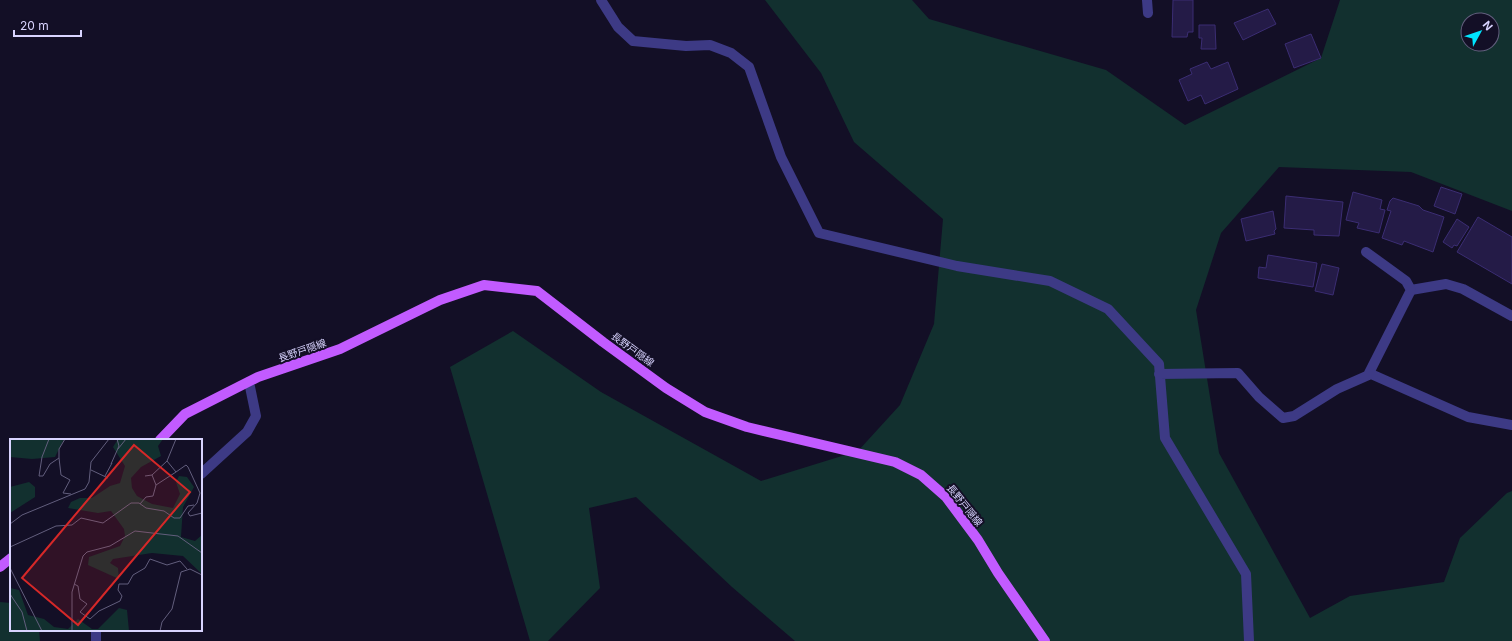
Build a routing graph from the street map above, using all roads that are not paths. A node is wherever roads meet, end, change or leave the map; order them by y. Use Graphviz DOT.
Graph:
graph roads {
  1 [pos="601,0"];
  2 [pos="1147,0"];
  3 [pos="1148,13"];
  4 [pos="1366,252"];
  5 [pos="1411,290"];
  6 [pos="1512,316"];
  7 [pos="1160,374"];
  8 [pos="1368,375"];
  9 [pos="248,382"];
  10 [pos="1512,425"];
  11 [pos="161,439"];
  12 [pos="202,473"];
  13 [pos="10,559"];
  14 [pos="0,567"];
  15 [pos="1045,641"];
  16 [pos="1249,641"];
  1 -- 7 [label="street"];
  2 -- 3 [label="street"];
  4 -- 5 [label="street"];
  5 -- 6 [label="street"];
  5 -- 8 [label="street"];
  7 -- 8 [label="street"];
  7 -- 16 [label="street"];
  8 -- 10 [label="street"];
  9 -- 11 [label="main road, 長野戸隠線"];
  9 -- 12 [label="street"];
  9 -- 15 [label="main road, 長野戸隠線"];
  13 -- 14 [label="main road"];
}
